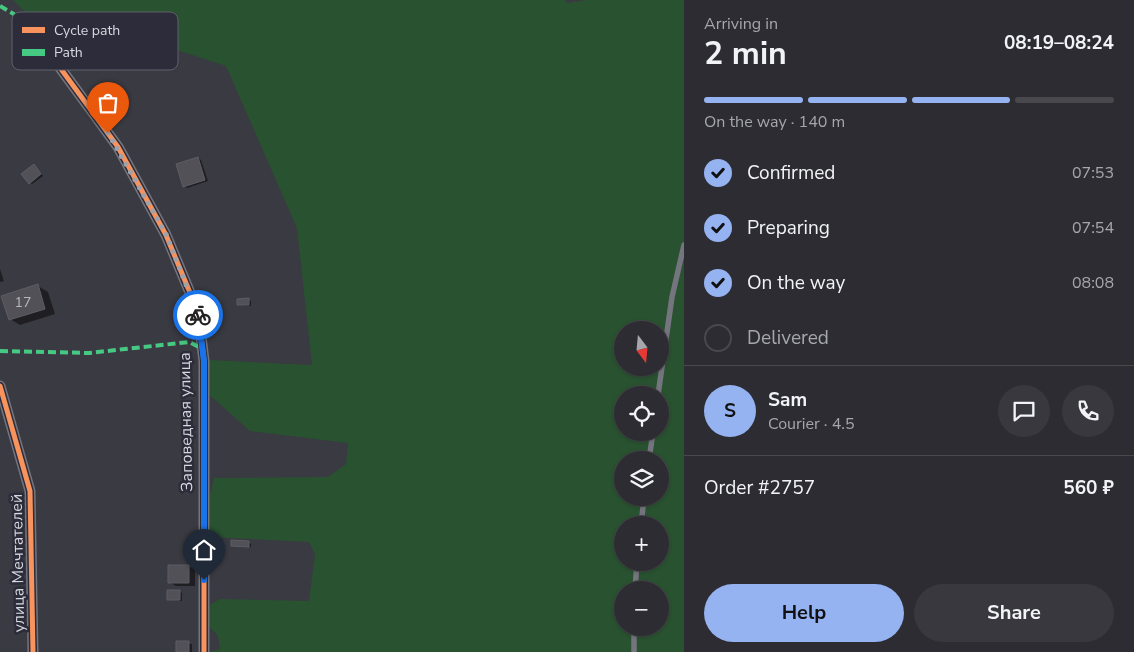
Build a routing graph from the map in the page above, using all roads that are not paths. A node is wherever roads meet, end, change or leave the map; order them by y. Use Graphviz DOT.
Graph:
graph roads {
  1 [pos="62,70"];
  2 [pos="684,244"];
  3 [pos="0,386"];
  4 [pos="659,386"];
  5 [pos="634,636"];
  6 [pos="33,652"];
  7 [pos="204,652"];
  8 [pos="634,652"];
  1 -- 7 [label="street, Заповедная улица"];
  2 -- 4 [label="lane"];
  3 -- 6 [label="street, улица Мечтателей"];
  5 -- 8 [label="lane"];
}
